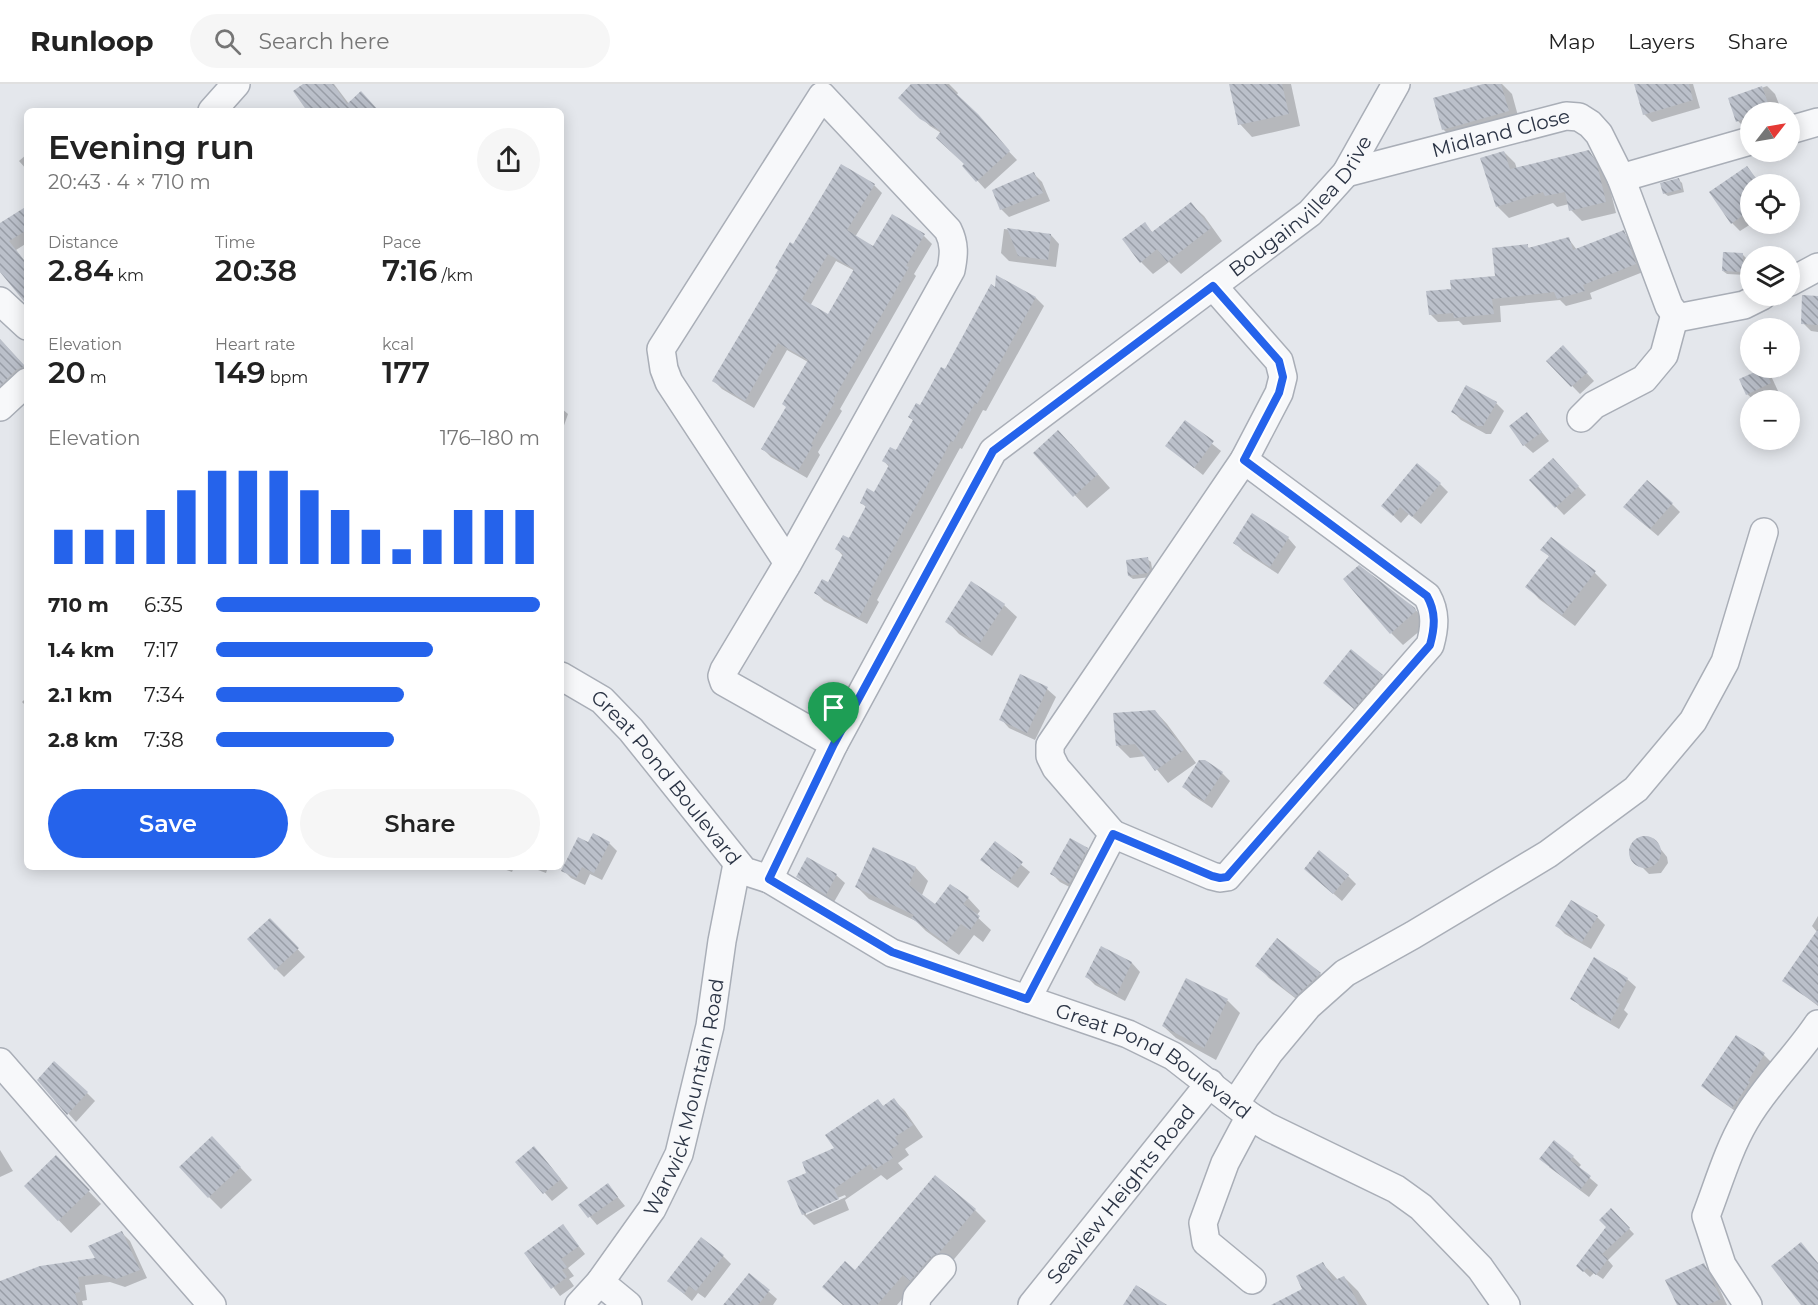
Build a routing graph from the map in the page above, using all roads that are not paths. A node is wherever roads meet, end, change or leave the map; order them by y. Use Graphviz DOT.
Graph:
graph roads {
  1 [pos="236,84"];
  2 [pos="1396,84"];
  3 [pos="817,90"];
  4 [pos="215,108"];
  5 [pos="1818,122"];
  6 [pos="1800,127"];
  7 [pos="1740,144"];
  8 [pos="1346,173"];
  9 [pos="1621,178"];
  10 [pos="1818,267"];
  11 [pos="1800,277"];
  12 [pos="1213,286"];
  13 [pos="0,301"];
  14 [pos="1740,306"];
  15 [pos="1675,314"];
  16 [pos="24,322"];
  17 [pos="24,385"];
  18 [pos="0,407"];
  19 [pos="1581,418"];
  20 [pos="1244,460"];
  21 [pos="1764,532"];
  22 [pos="788,563"];
  23 [pos="564,678"];
  24 [pos="834,744"];
  25 [pos="1113,834"];
  26 [pos="736,864"];
  27 [pos="769,879"];
  28 [pos="1027,999"];
  29 [pos="1818,1024"];
  30 [pos="0,1062"];
  31 [pos="1210,1083"];
  32 [pos="1242,1110"];
  33 [pos="942,1268"];
  34 [pos="1252,1280"];
  35 [pos="600,1282"];
  36 [pos="212,1305"];
  37 [pos="579,1305"];
  38 [pos="628,1305"];
  39 [pos="916,1305"];
  40 [pos="1032,1305"];
  41 [pos="1506,1305"];
  42 [pos="1748,1305"];
  1 -- 4 [label="street"];
  2 -- 8 [label="street, Bougainvillea Drive"];
  3 -- 22 [label="street"];
  3 -- 22 [label="street"];
  5 -- 6 [label="street"];
  7 -- 9 [label="street"];
  8 -- 9 [label="street, Midland Close"];
  8 -- 12 [label="street, Bougainvillea Drive"];
  9 -- 15 [label="street, Midland Close"];
  10 -- 11 [label="street"];
  12 -- 20 [label="street"];
  12 -- 24 [label="street, Bougainvillea Drive"];
  13 -- 16 [label="street"];
  14 -- 15 [label="street"];
  15 -- 19 [label="street"];
  17 -- 18 [label="street"];
  20 -- 25 [label="street"];
  20 -- 25 [label="street"];
  21 -- 32 [label="street"];
  22 -- 24 [label="street"];
  23 -- 26 [label="street, Great Pond Boulevard"];
  24 -- 27 [label="street, Bougainvillea Drive"];
  25 -- 28 [label="street"];
  26 -- 27 [label="street, Great Pond Boulevard"];
  26 -- 35 [label="street, Warwick Mountain Road"];
  27 -- 28 [label="street, Great Pond Boulevard"];
  28 -- 31 [label="street, Great Pond Boulevard"];
  29 -- 42 [label="street"];
  30 -- 36 [label="street"];
  31 -- 32 [label="street, Great Pond Boulevard"];
  31 -- 40 [label="street, Seaview Heights Road"];
  32 -- 34 [label="street"];
  32 -- 41 [label="street, Great Pond Boulevard"];
  33 -- 39 [label="street"];
  35 -- 37 [label="street, Warwick Mountain Road"];
  35 -- 38 [label="street"];
}
